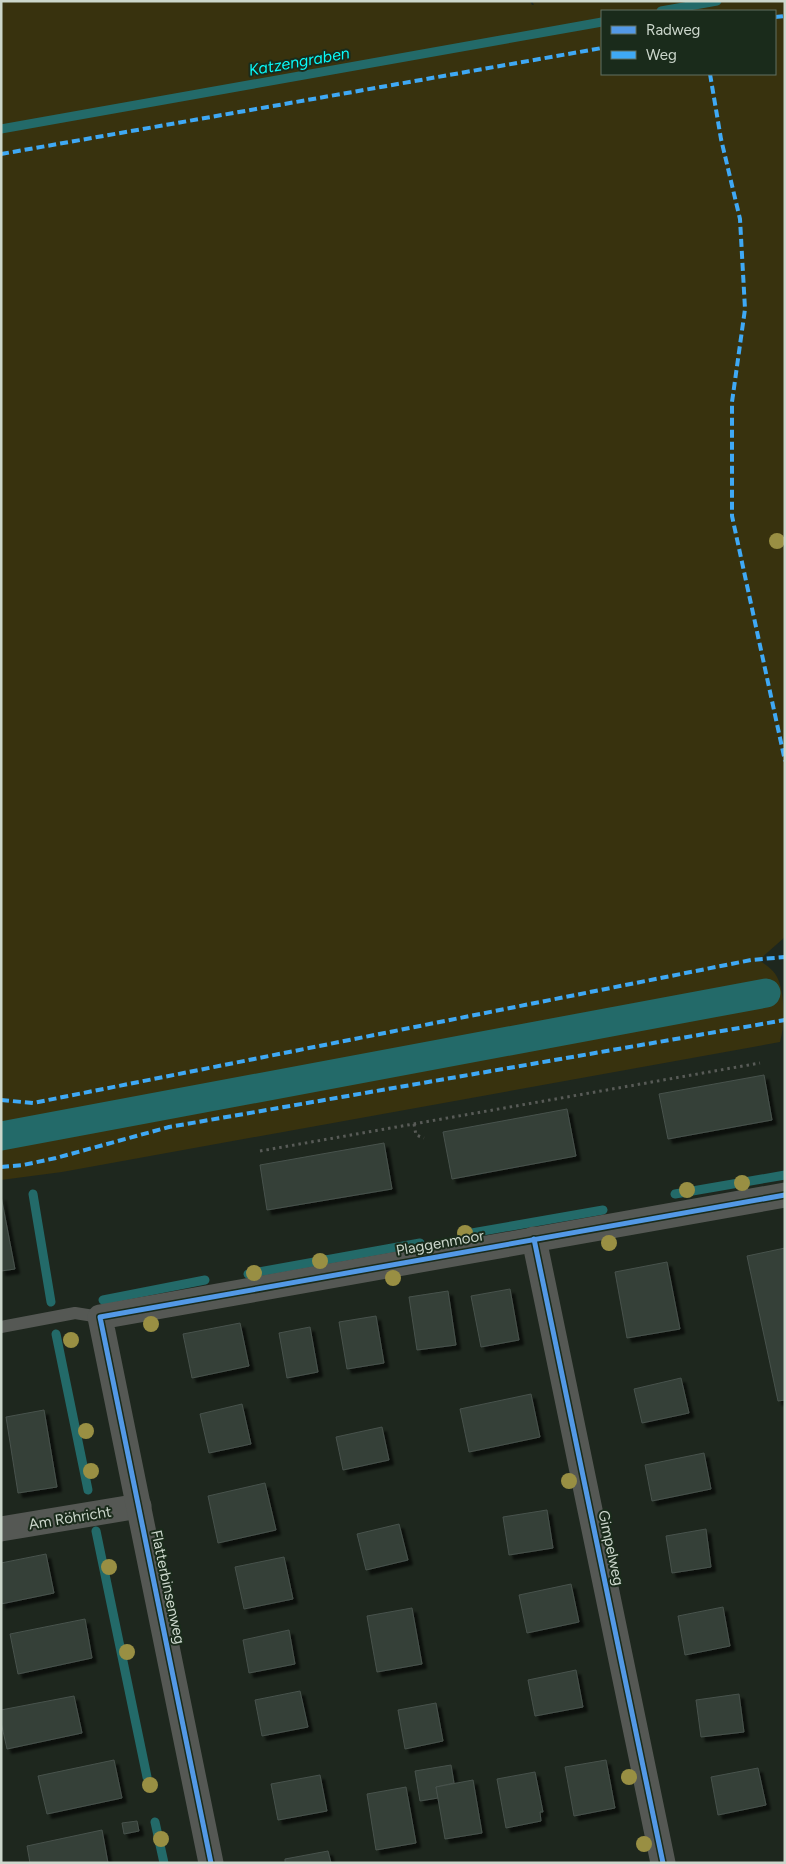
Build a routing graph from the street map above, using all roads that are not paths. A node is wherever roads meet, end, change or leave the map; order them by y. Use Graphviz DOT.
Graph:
graph roads {
  1 [pos="785,1195"];
  2 [pos="534,1239"];
  3 [pos="100,1317"];
  4 [pos="1,1328"];
  5 [pos="138,1506"];
  6 [pos="1,1529"];
  7 [pos="211,1863"];
  8 [pos="663,1863"];
  1 -- 2 [label="street, Plaggenmoor"];
  2 -- 3 [label="street, Plaggenmoor"];
  2 -- 8 [label="street, Gimpelweg"];
  3 -- 4 [label="lane"];
  3 -- 5 [label="street, Flatterbinsenweg"];
  5 -- 6 [label="street, Am Röhricht"];
  5 -- 7 [label="street, Flatterbinsenweg"];
}
